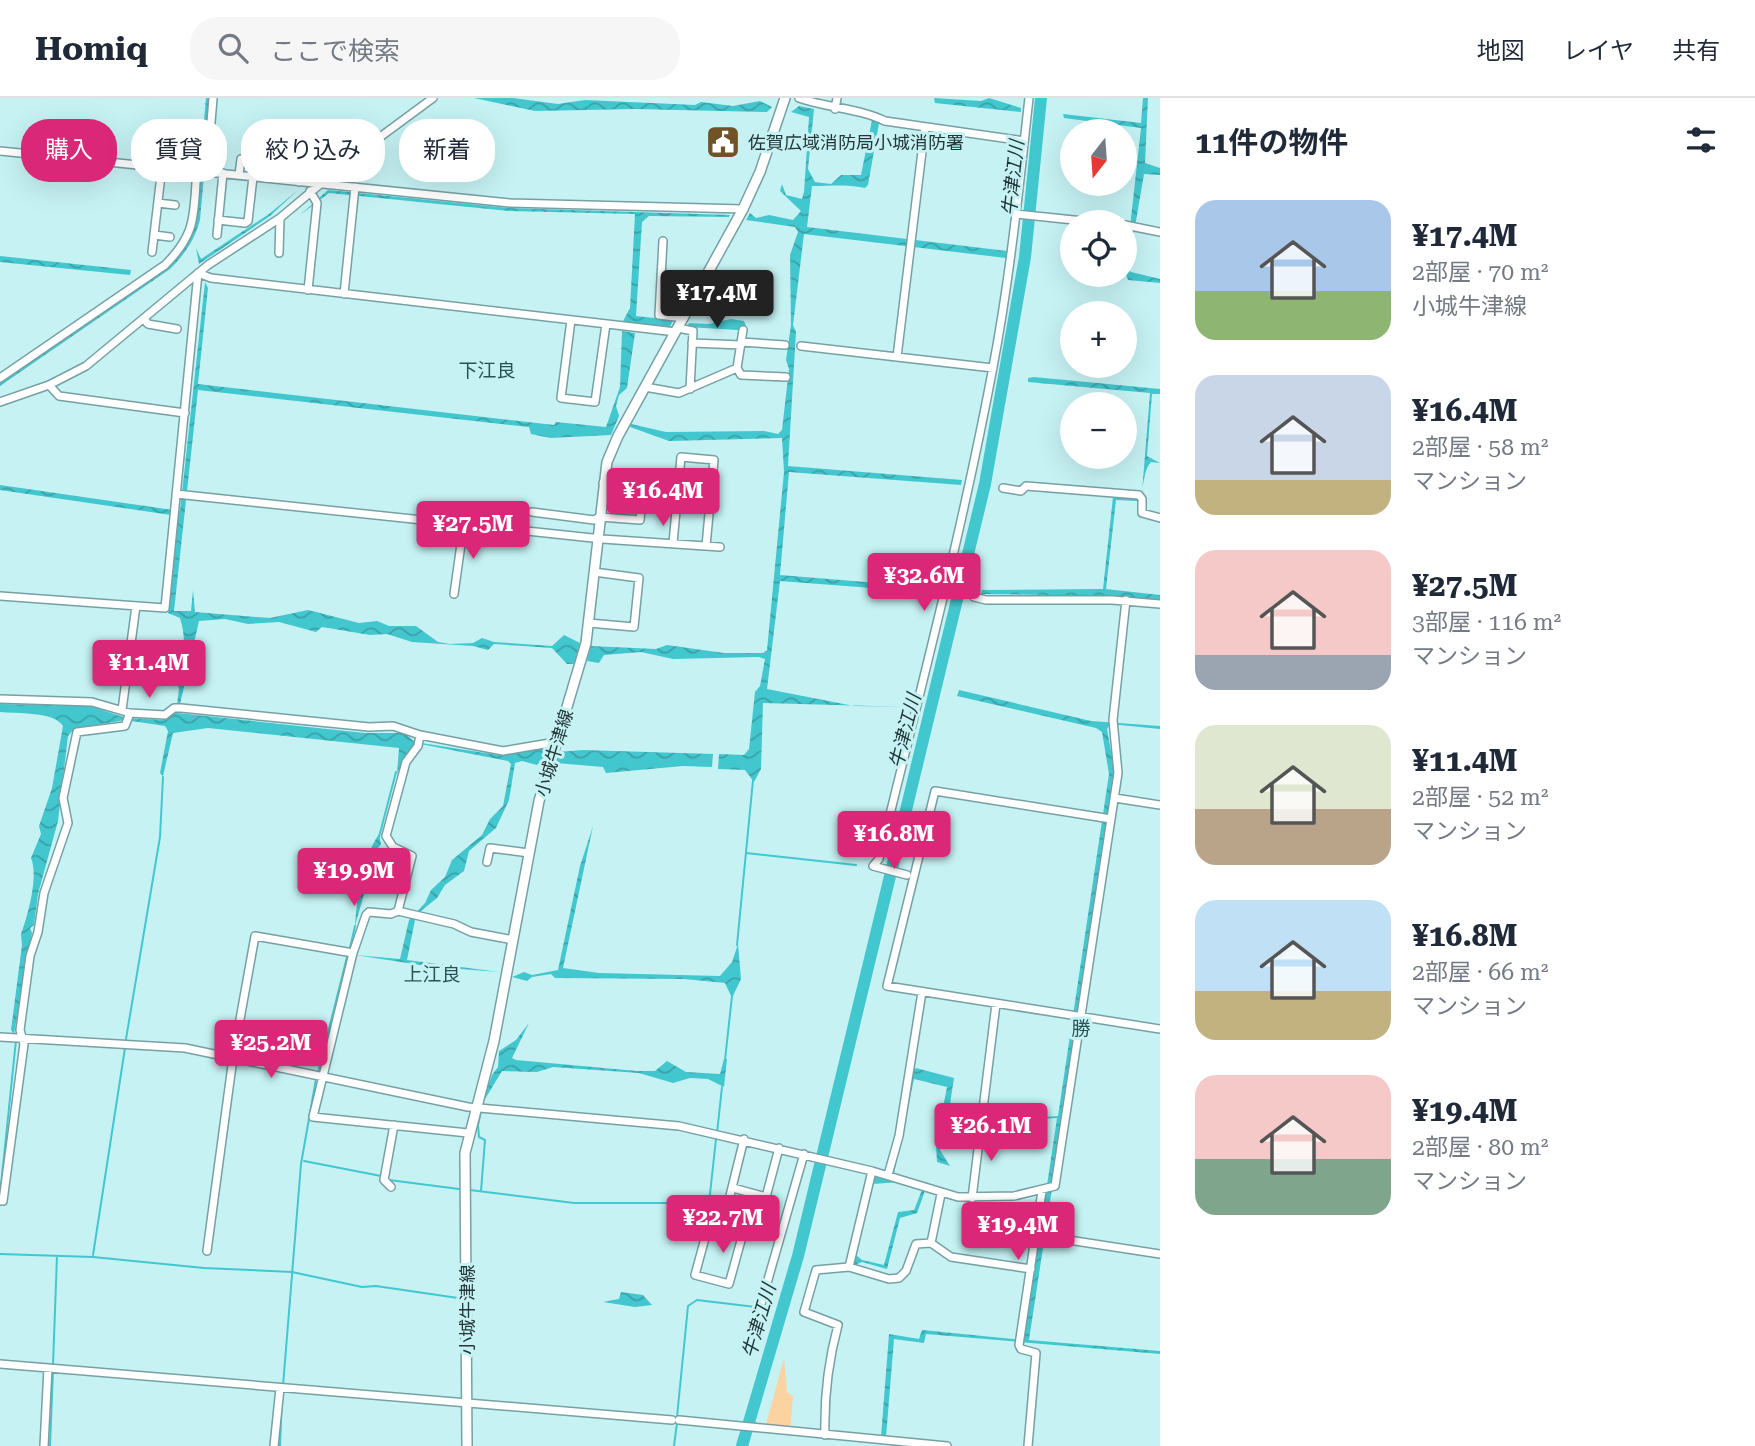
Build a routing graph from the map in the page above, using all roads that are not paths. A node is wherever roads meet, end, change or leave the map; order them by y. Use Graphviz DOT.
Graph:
graph roads {
  1 [pos="213,98"];
  2 [pos="433,98"];
  3 [pos="785,98"];
  4 [pos="799,98"];
  5 [pos="836,98"];
  6 [pos="1029,98"];
  7 [pos="835,109"];
  8 [pos="211,119"];
  9 [pos="925,127"];
  10 [pos="1024,141"];
  11 [pos="0,151"];
  12 [pos="240,159"];
  13 [pos="131,164"];
  14 [pos="227,174"];
  15 [pos="239,175"];
  16 [pos="160,182"];
  17 [pos="196,182"];
  18 [pos="222,182"];
  19 [pos="252,182"];
  20 [pos="299,182"];
  21 [pos="319,184"];
  22 [pos="355,187"];
  23 [pos="314,197"];
  24 [pos="158,203"];
  25 [pos="175,205"];
  26 [pos="744,209"];
  27 [pos="1016,214"];
  28 [pos="280,218"];
  29 [pos="1060,219"];
  30 [pos="218,220"];
  31 [pos="1137,226"];
  32 [pos="1160,232"];
  33 [pos="217,235"];
  34 [pos="154,236"];
  35 [pos="170,237"];
  36 [pos="663,241"];
  37 [pos="152,252"];
  38 [pos="279,253"];
  39 [pos="198,273"];
  40 [pos="308,290"];
  41 [pos="344,294"];
  42 [pos="684,318"];
  43 [pos="144,319"];
  44 [pos="571,320"];
  45 [pos="606,324"];
  46 [pos="177,329"];
  47 [pos="677,330"];
  48 [pos="743,330"];
  49 [pos="692,343"];
  50 [pos="741,343"];
  51 [pos="785,345"];
  52 [pos="801,346"];
  53 [pos="897,357"];
  54 [pos="737,368"];
  55 [pos="993,368"];
  56 [pos="786,377"];
  57 [pos="0,378"];
  58 [pos="49,385"];
  59 [pos="645,387"];
  60 [pos="690,388"];
  61 [pos="0,402"];
  62 [pos="185,414"];
  63 [pos="603,484"];
  64 [pos="1003,488"];
  65 [pos="176,494"];
  66 [pos="532,512"];
  67 [pos="600,517"];
  68 [pos="1160,518"];
  69 [pos="464,523"];
  70 [pos="598,537"];
  71 [pos="673,543"];
  72 [pos="706,546"];
  73 [pos="720,547"];
  74 [pos="594,572"];
  75 [pos="454,594"];
  76 [pos="0,596"];
  77 [pos="974,597"];
  78 [pos="1126,600"];
  79 [pos="1160,604"];
  80 [pos="136,606"];
  81 [pos="589,623"];
  82 [pos="0,699"];
  83 [pos="127,716"];
  84 [pos="419,740"];
  85 [pos="556,742"];
  86 [pos="1115,798"];
  87 [pos="1160,805"];
  88 [pos="1111,819"];
  89 [pos="529,853"];
  90 [pos="918,861"];
  91 [pos="487,862"];
  92 [pos="907,875"];
  93 [pos="912,888"];
  94 [pos="398,911"];
  95 [pos="513,940"];
  96 [pos="349,952"];
  97 [pos="922,992"];
  98 [pos="996,1004"];
  99 [pos="1081,1017"];
  100 [pos="1160,1029"];
  101 [pos="0,1037"];
  102 [pos="17,1038"];
  103 [pos="233,1058"];
  104 [pos="319,1076"];
  105 [pos="480,1108"];
  106 [pos="394,1125"];
  107 [pos="468,1133"];
  108 [pos="744,1139"];
  109 [pos="779,1148"];
  110 [pos="804,1154"];
  111 [pos="872,1171"];
  112 [pos="892,1176"];
  113 [pos="391,1186"];
  114 [pos="733,1188"];
  115 [pos="1046,1189"];
  116 [pos="941,1194"];
  117 [pos="972,1198"];
  118 [pos="1,1201"];
  119 [pos="724,1220"];
  120 [pos="745,1226"];
  121 [pos="779,1235"];
  122 [pos="1040,1236"];
  123 [pos="931,1243"];
  124 [pos="206,1251"];
  125 [pos="1160,1254"];
  126 [pos="849,1267"];
  127 [pos="1031,1269"];
  128 [pos="761,1304"];
  129 [pos="0,1364"];
  130 [pos="51,1368"];
  131 [pos="283,1388"];
  132 [pos="467,1402"];
  133 [pos="825,1435"];
  134 [pos="876,1443"];
  135 [pos="44,1446"];
  136 [pos="274,1446"];
  137 [pos="467,1446"];
  138 [pos="947,1446"];
  139 [pos="1028,1446"];
  1 -- 8 [label="street"];
  2 -- 21 [label="street"];
  3 -- 26 [label="main road, 小城牛津線"];
  4 -- 7 [label="street"];
  5 -- 7 [label="street"];
  6 -- 10 [label="street"];
  7 -- 9 [label="street"];
  9 -- 10 [label="street"];
  9 -- 53 [label="street"];
  10 -- 27 [label="street"];
  11 -- 13 [label="street"];
  12 -- 15 [label="street"];
  14 -- 15 [label="street"];
  16 -- 24 [label="street"];
  17 -- 57 [label="street"];
  18 -- 30 [label="street"];
  19 -- 30 [label="street"];
  20 -- 21 [label="street"];
  21 -- 22 [label="street"];
  21 -- 23 [label="street"];
  22 -- 26 [label="street"];
  22 -- 41 [label="street"];
  23 -- 28 [label="street"];
  23 -- 40 [label="street"];
  24 -- 25 [label="street"];
  24 -- 34 [label="street"];
  26 -- 42 [label="main road, 小城牛津線"];
  27 -- 29 [label="street"];
  27 -- 55 [label="street"];
  28 -- 38 [label="street"];
  28 -- 39 [label="street"];
  30 -- 33 [label="street"];
  31 -- 32 [label="street"];
  34 -- 35 [label="street"];
  34 -- 37 [label="street"];
  36 -- 42 [label="street"];
  39 -- 40 [label="street"];
  39 -- 43 [label="street"];
  39 -- 62 [label="street"];
  40 -- 41 [label="street"];
  41 -- 44 [label="street"];
  42 -- 47 [label="main road, 小城牛津線"];
  43 -- 46 [label="street"];
  43 -- 58 [label="street"];
  44 -- 45 [label="street"];
  44 -- 45 [label="street"];
  45 -- 47 [label="street"];
  47 -- 49 [label="street"];
  47 -- 59 [label="main road, 小城牛津線"];
  48 -- 50 [label="street"];
  49 -- 50 [label="street"];
  49 -- 60 [label="street"];
  50 -- 51 [label="street"];
  50 -- 54 [label="street"];
  52 -- 53 [label="street"];
  53 -- 55 [label="street"];
  54 -- 56 [label="street"];
  54 -- 60 [label="street"];
  55 -- 92 [label="street"];
  58 -- 61 [label="street"];
  58 -- 62 [label="street"];
  59 -- 60 [label="street"];
  59 -- 63 [label="main road, 小城牛津線"];
  62 -- 65 [label="street"];
  63 -- 67 [label="main road, 小城牛津線"];
  63 -- 67 [label="street"];
  64 -- 68 [label="street"];
  65 -- 69 [label="street"];
  65 -- 80 [label="street"];
  66 -- 67 [label="street"];
  67 -- 70 [label="main road, 小城牛津線"];
  69 -- 70 [label="street"];
  69 -- 75 [label="street"];
  70 -- 71 [label="street"];
  70 -- 74 [label="main road, 小城牛津線"];
  71 -- 72 [label="street"];
  71 -- 72 [label="street"];
  72 -- 73 [label="street"];
  74 -- 81 [label="main road, 小城牛津線"];
  74 -- 81 [label="street"];
  76 -- 80 [label="street"];
  77 -- 78 [label="street"];
  78 -- 79 [label="street"];
  78 -- 86 [label="street"];
  80 -- 83 [label="street"];
  81 -- 85 [label="main road, 小城牛津線"];
  82 -- 83 [label="street"];
  83 -- 84 [label="street"];
  83 -- 102 [label="street"];
  84 -- 85 [label="street"];
  84 -- 94 [label="street"];
  85 -- 89 [label="main road, 小城牛津線"];
  86 -- 87 [label="street"];
  86 -- 88 [label="street"];
  88 -- 90 [label="street"];
  88 -- 99 [label="street"];
  89 -- 91 [label="street"];
  89 -- 95 [label="main road, 小城牛津線"];
  90 -- 92 [label="street"];
  90 -- 93 [label="street"];
  92 -- 93 [label="street"];
  93 -- 97 [label="street"];
  94 -- 95 [label="street"];
  94 -- 96 [label="street"];
  95 -- 105 [label="main road, 小城牛津線"];
  96 -- 103 [label="street"];
  96 -- 104 [label="street"];
  97 -- 98 [label="street"];
  97 -- 112 [label="street"];
  98 -- 99 [label="street"];
  98 -- 117 [label="street"];
  99 -- 100 [label="street"];
  99 -- 115 [label="street"];
  101 -- 102 [label="street"];
  102 -- 103 [label="street"];
  102 -- 118 [label="street"];
  103 -- 104 [label="street"];
  103 -- 124 [label="street"];
  104 -- 105 [label="street"];
  104 -- 106 [label="street"];
  105 -- 107 [label="main road, 小城牛津線"];
  105 -- 108 [label="street"];
  106 -- 107 [label="street"];
  106 -- 113 [label="street"];
  107 -- 132 [label="main road, 小城牛津線"];
  108 -- 109 [label="street"];
  108 -- 114 [label="street"];
  109 -- 110 [label="street"];
  109 -- 114 [label="street"];
  110 -- 111 [label="street"];
  110 -- 121 [label="street"];
  111 -- 112 [label="street"];
  111 -- 126 [label="street"];
  112 -- 116 [label="street"];
  114 -- 119 [label="street"];
  115 -- 117 [label="street"];
  115 -- 122 [label="street"];
  116 -- 117 [label="street"];
  116 -- 123 [label="street"];
  119 -- 120 [label="street"];
  119 -- 120 [label="street"];
  120 -- 121 [label="street"];
  121 -- 128 [label="street"];
  122 -- 125 [label="street"];
  122 -- 127 [label="street"];
  123 -- 126 [label="street"];
  123 -- 127 [label="street"];
  126 -- 133 [label="street"];
  127 -- 139 [label="street"];
  129 -- 130 [label="street"];
  130 -- 131 [label="street"];
  130 -- 135 [label="street"];
  131 -- 132 [label="street"];
  131 -- 136 [label="street"];
  132 -- 133 [label="street"];
  132 -- 137 [label="main road, 小城牛津線"];
  133 -- 134 [label="street"];
  134 -- 138 [label="street"];
}
